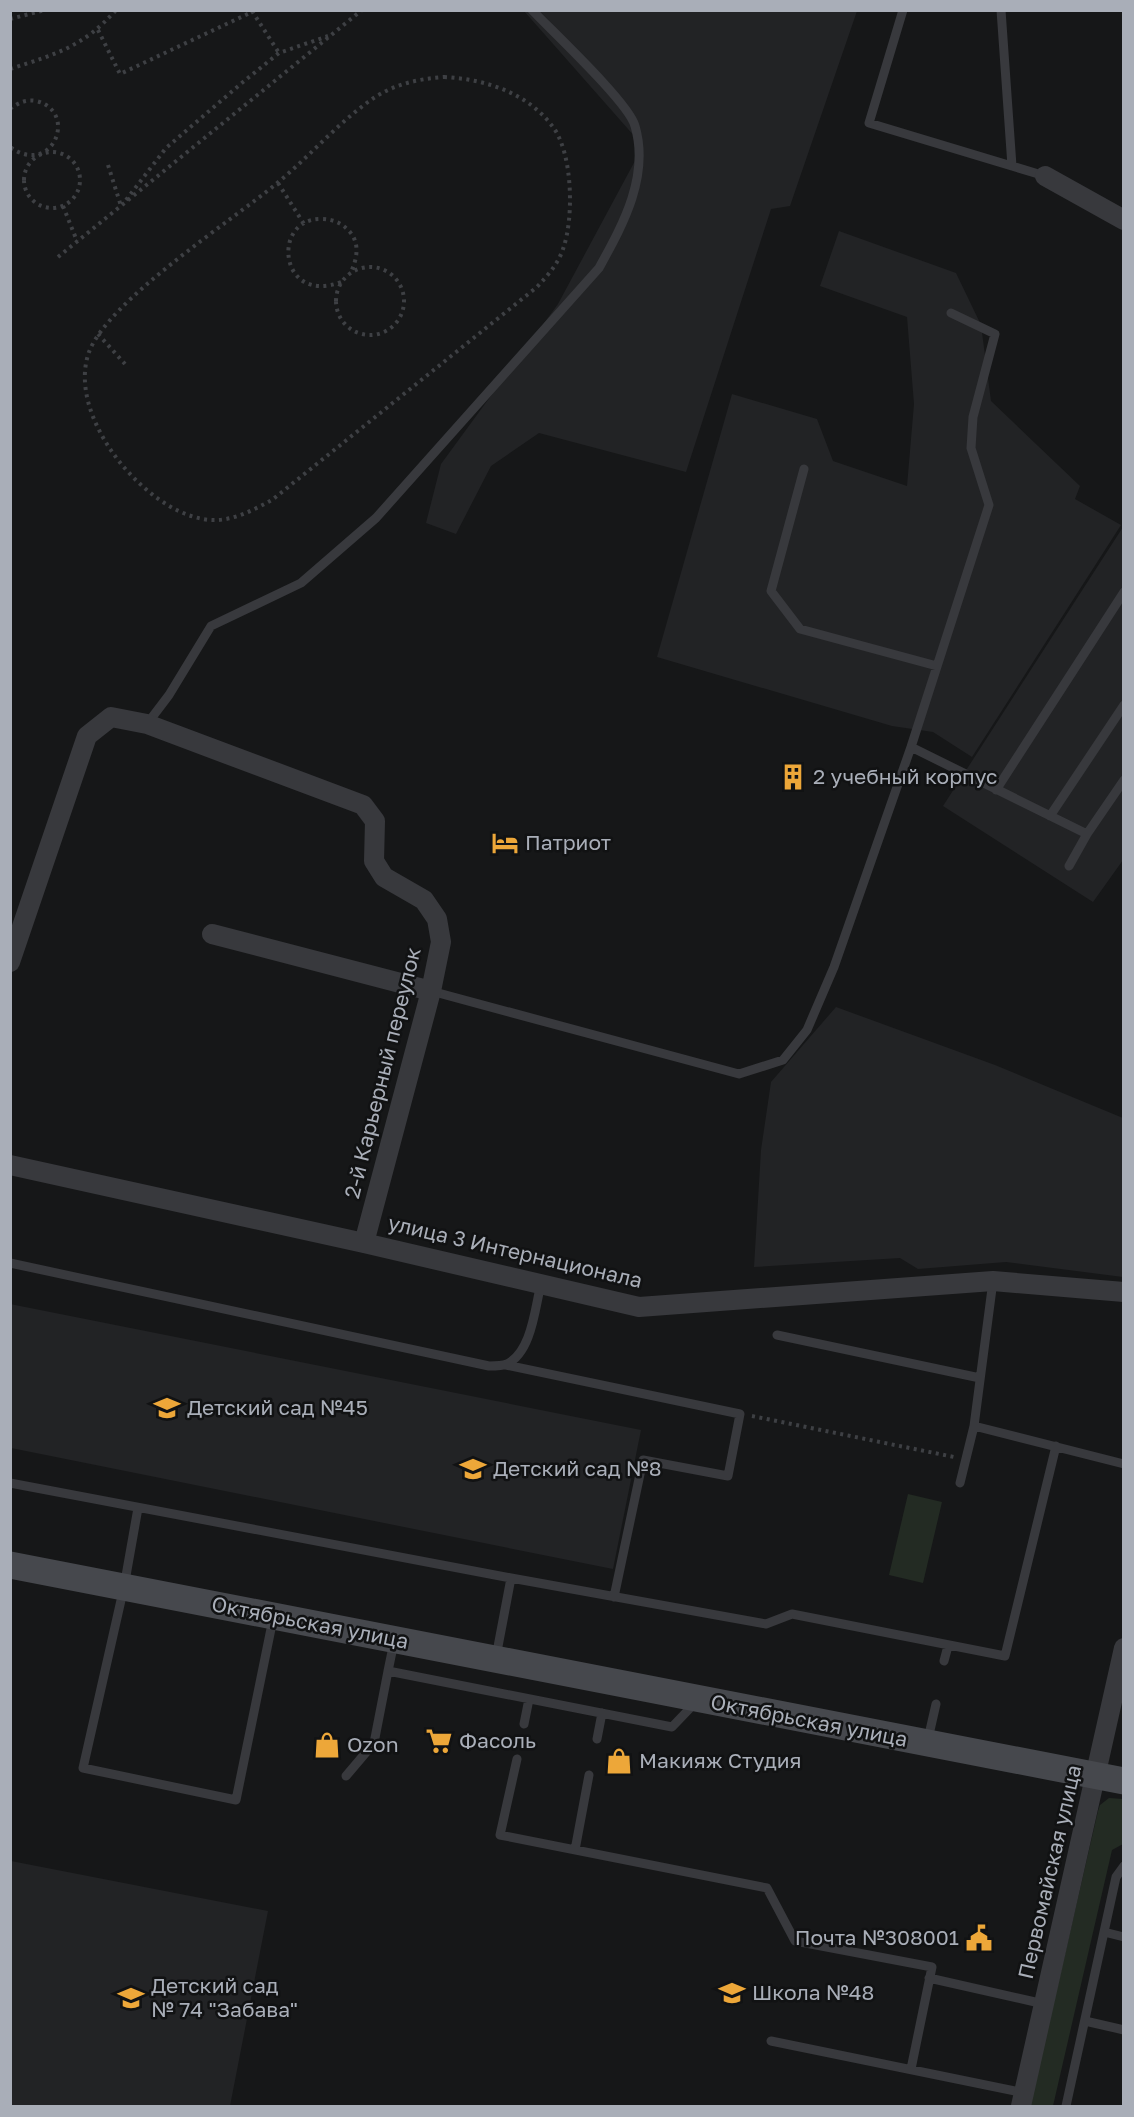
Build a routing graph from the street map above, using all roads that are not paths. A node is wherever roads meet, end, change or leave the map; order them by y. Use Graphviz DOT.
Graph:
graph roads {
  1 [pos="532,10"];
  2 [pos="903,10"];
  3 [pos="1001,10"];
  4 [pos="1012,166"];
  5 [pos="1045,176"];
  6 [pos="1124,220"];
  7 [pos="951,313"];
  8 [pos="804,469"];
  9 [pos="1124,592"];
  10 [pos="937,666"];
  11 [pos="1124,705"];
  12 [pos="147,724"];
  13 [pos="910,747"];
  14 [pos="1124,780"];
  15 [pos="996,789"];
  16 [pos="1050,816"];
  17 [pos="1087,834"];
  18 [pos="1070,866"];
  19 [pos="212,934"];
  20 [pos="10,962"];
  21 [pos="431,991"];
  22 [pos="10,1165"];
  23 [pos="364,1243"];
  24 [pos="10,1263"];
  25 [pos="993,1281"];
  26 [pos="541,1284"];
  27 [pos="1124,1292"];
  28 [pos="777,1335"];
  29 [pos="506,1365"];
  30 [pos="980,1378"];
  31 [pos="974,1426"];
  32 [pos="1056,1446"];
  33 [pos="1124,1464"];
  34 [pos="10,1483"];
  35 [pos="960,1483"];
  36 [pos="138,1508"];
  37 [pos="10,1565"];
  38 [pos="511,1578"];
  39 [pos="124,1587"];
  40 [pos="614,1597"];
  41 [pos="273,1616"];
  42 [pos="394,1639"];
  43 [pos="948,1646"];
  44 [pos="1124,1648"];
  45 [pos="496,1659"];
  46 [pos="944,1661"];
  47 [pos="388,1671"];
  48 [pos="529,1699"];
  49 [pos="699,1699"];
  50 [pos="936,1704"];
  51 [pos="602,1713"];
  52 [pos="524,1724"];
  53 [pos="597,1739"];
  54 [pos="927,1744"];
  55 [pos="517,1759"];
  56 [pos="589,1775"];
  57 [pos="346,1776"];
  58 [pos="1097,1776"];
  59 [pos="1124,1781"];
  60 [pos="575,1850"];
  61 [pos="1124,1866"];
  62 [pos="1104,1932"];
  63 [pos="1124,1937"];
  64 [pos="929,1978"];
  65 [pos="1045,2004"];
  66 [pos="1085,2021"];
  67 [pos="1124,2030"];
  68 [pos="771,2041"];
  69 [pos="911,2069"];
  70 [pos="1023,2100"];
  71 [pos="1066,2106"];
  1 -- 12 [label="lane"];
  2 -- 4 [label="lane"];
  3 -- 4 [label="lane"];
  4 -- 5 [label="lane"];
  5 -- 6 [label="street"];
  7 -- 10 [label="lane"];
  8 -- 10 [label="lane"];
  9 -- 15 [label="lane"];
  10 -- 13 [label="lane"];
  11 -- 16 [label="lane"];
  12 -- 20 [label="street"];
  12 -- 21 [label="street, 2-й Карьерный переулок"];
  13 -- 15 [label="lane"];
  13 -- 21 [label="lane"];
  14 -- 17 [label="lane"];
  15 -- 16 [label="lane"];
  16 -- 17 [label="lane"];
  17 -- 18 [label="lane"];
  19 -- 21 [label="street"];
  21 -- 23 [label="street, 2-й Карьерный переулок"];
  22 -- 23 [label="street, улица 3 Интернационала"];
  23 -- 26 [label="street, улица 3 Интернационала"];
  24 -- 29 [label="lane"];
  25 -- 26 [label="street, улица 3 Интернационала"];
  25 -- 27 [label="street, улица 3 Интернационала"];
  25 -- 30 [label="lane"];
  26 -- 29 [label="lane"];
  28 -- 30 [label="lane"];
  29 -- 40 [label="lane"];
  30 -- 31 [label="lane"];
  31 -- 32 [label="lane"];
  31 -- 35 [label="lane"];
  32 -- 33 [label="lane"];
  32 -- 43 [label="lane"];
  34 -- 36 [label="lane"];
  36 -- 38 [label="lane"];
  36 -- 39 [label="lane"];
  37 -- 39 [label="street, Октябрьская улица"];
  38 -- 40 [label="lane"];
  38 -- 45 [label="lane"];
  39 -- 41 [label="street, Октябрьская улица"];
  39 -- 41 [label="lane"];
  40 -- 43 [label="lane"];
  41 -- 42 [label="street, Октябрьская улица"];
  42 -- 45 [label="street, Октябрьская улица"];
  42 -- 47 [label="lane"];
  43 -- 46 [label="lane"];
  44 -- 58 [label="street, Первомайская улица"];
  45 -- 49 [label="street, Октябрьская улица"];
  47 -- 48 [label="lane"];
  47 -- 57 [label="lane"];
  48 -- 51 [label="lane"];
  48 -- 52 [label="lane"];
  49 -- 51 [label="lane"];
  49 -- 54 [label="street, Октябрьская улица"];
  50 -- 54 [label="lane"];
  51 -- 53 [label="lane"];
  54 -- 58 [label="street, Октябрьская улица"];
  55 -- 60 [label="lane"];
  56 -- 60 [label="lane"];
  58 -- 59 [label="street, Октябрьская улица"];
  58 -- 65 [label="street, Первомайская улица"];
  60 -- 64 [label="lane"];
  61 -- 62 [label="lane"];
  62 -- 63 [label="lane"];
  62 -- 66 [label="lane"];
  64 -- 65 [label="lane"];
  64 -- 69 [label="lane"];
  65 -- 70 [label="street, Первомайская улица"];
  66 -- 67 [label="lane"];
  66 -- 71 [label="lane"];
  68 -- 69 [label="lane"];
  69 -- 70 [label="lane"];
}
